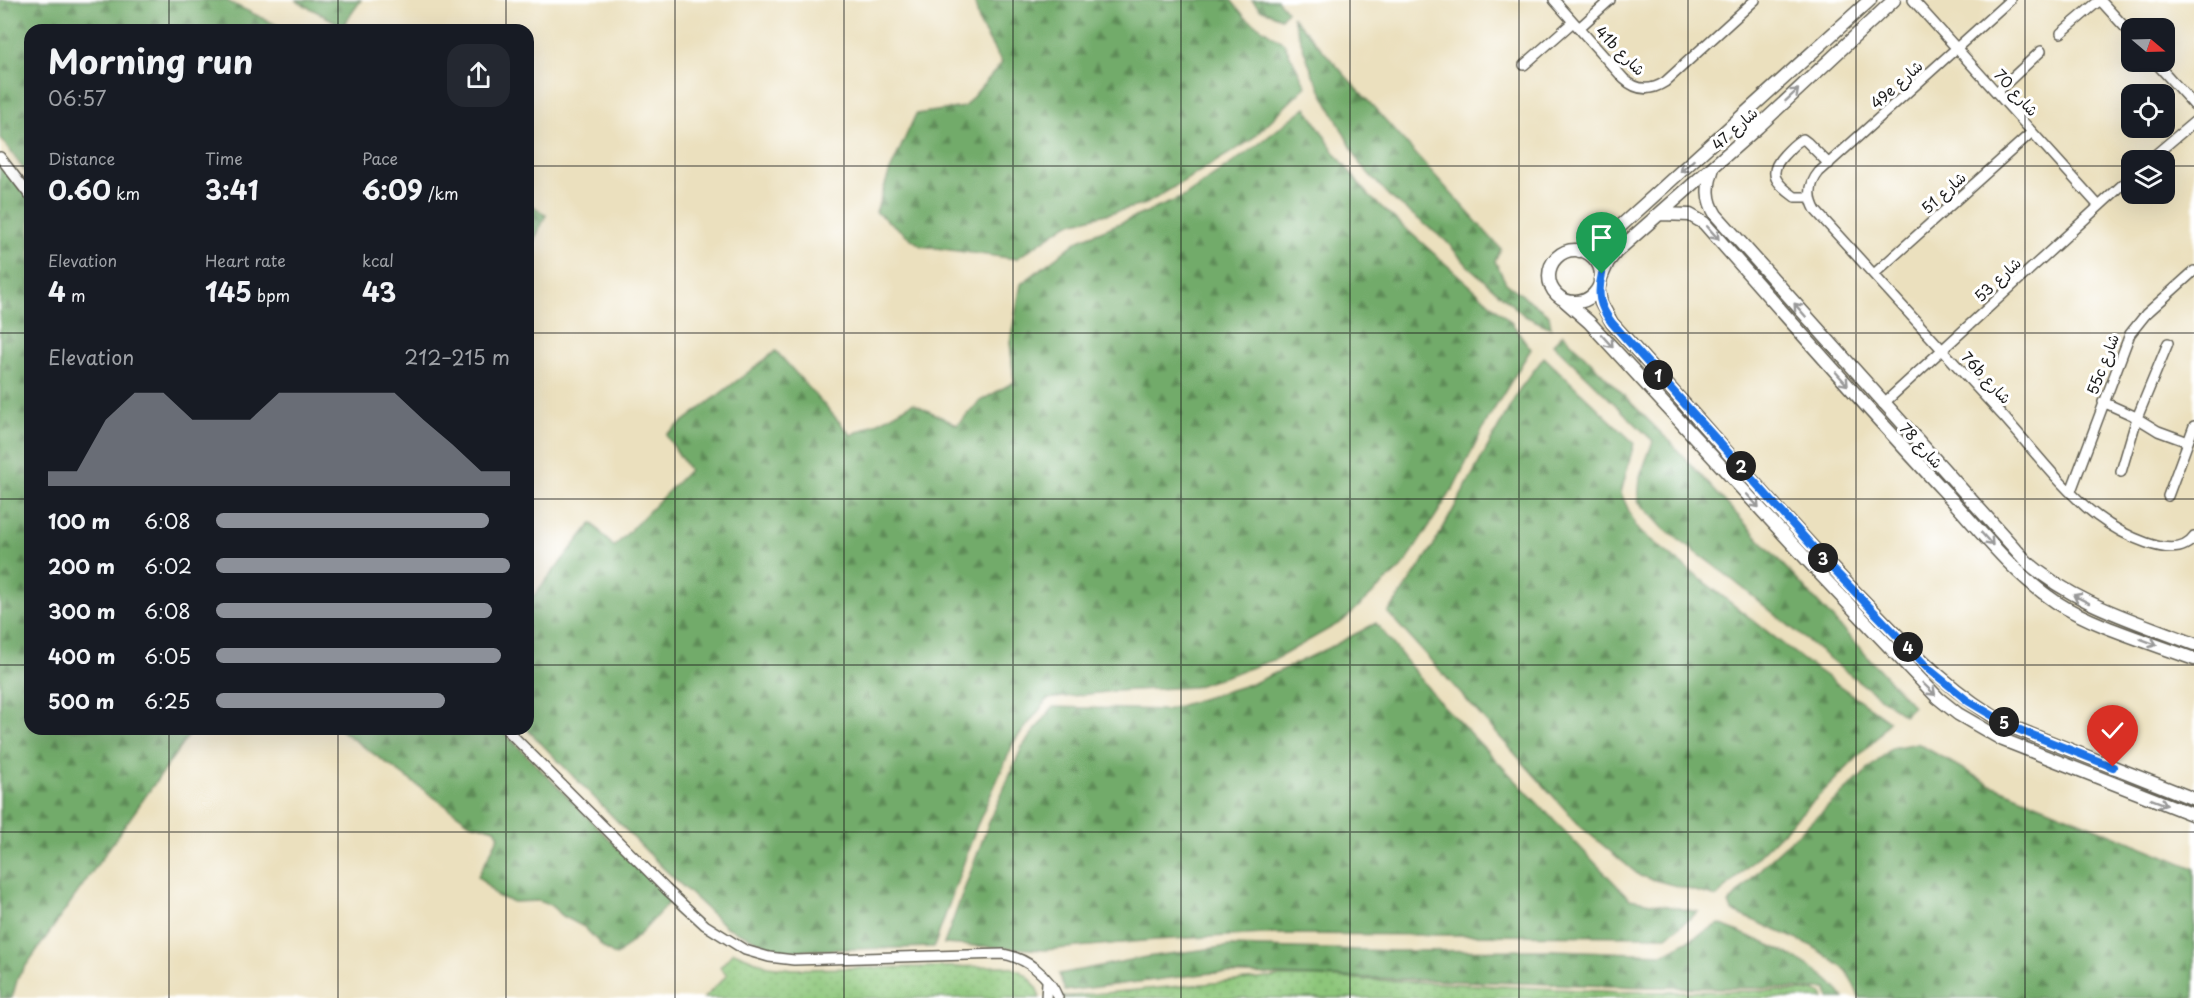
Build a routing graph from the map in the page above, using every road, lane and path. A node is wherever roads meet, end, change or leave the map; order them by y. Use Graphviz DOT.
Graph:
graph roads {
  1 [pos="1554,0"];
  2 [pos="1610,0"];
  3 [pos="1755,0"];
  4 [pos="1870,0"];
  5 [pos="1894,0"];
  6 [pos="1913,0"];
  7 [pos="2010,0"];
  8 [pos="2100,0"];
  9 [pos="2121,23"];
  10 [pos="1576,25"];
  11 [pos="2061,33"];
  12 [pos="1958,49"];
  13 [pos="2041,51"];
  14 [pos="1524,65"];
  15 [pos="2164,72"];
  16 [pos="1997,92"];
  17 [pos="2194,105"];
  18 [pos="2194,122"];
  19 [pos="2031,132"];
  20 [pos="2161,150"];
  21 [pos="0,157"];
  22 [pos="1829,164"];
  23 [pos="1713,168"];
  24 [pos="2121,185"];
  25 [pos="24,188"];
  26 [pos="1810,196"];
  27 [pos="2098,205"];
  28 [pos="1661,214"];
  29 [pos="1580,251"];
  30 [pos="2194,271"];
  31 [pos="1874,274"];
  32 [pos="1599,284"];
  33 [pos="1565,301"];
  34 [pos="2168,343"];
  35 [pos="1942,351"];
  36 [pos="2103,402"];
  37 [pos="1883,404"];
  38 [pos="2137,418"];
  39 [pos="2194,426"];
  40 [pos="1887,428"];
  41 [pos="2188,442"];
  42 [pos="1920,444"];
  43 [pos="2121,472"];
  44 [pos="1944,491"];
  45 [pos="2071,491"];
  46 [pos="2168,496"];
  47 [pos="1993,525"];
  48 [pos="2194,537"];
  49 [pos="2194,644"];
  50 [pos="2194,659"];
  51 [pos="512,735"];
  52 [pos="2194,799"];
  53 [pos="2194,815"];
  54 [pos="1047,982"];
  55 [pos="1046,998"];
  56 [pos="1058,998"];
  1 -- 10 [label="street"];
  2 -- 10 [label="street"];
  3 -- 10 [label="street, 41b شارع"];
  4 -- 29 [label="street, شارع 47, one-way"];
  23 -- 5 [label="street, شارع 47, one-way"];
  6 -- 12 [label="street, شارع 70"];
  7 -- 12 [label="street, 49e شارع"];
  8 -- 9 [label="street"];
  8 -- 11 [label="street"];
  10 -- 14 [label="street"];
  12 -- 16 [label="street, شارع 70"];
  12 -- 22 [label="street, 49e شارع"];
  13 -- 16 [label="street"];
  15 -- 17 [label="street"];
  16 -- 19 [label="street, شارع 70"];
  18 -- 20 [label="street"];
  19 -- 27 [label="street, شارع 70"];
  19 -- 31 [label="street, شارع 51"];
  21 -- 25 [label="street"];
  22 -- 26 [label="street, 49e شارع"];
  22 -- 26 [label="street"];
  23 -- 28 [label="street, شارع 47"];
  37 -- 23 [label="street, شارع 78, one-way"];
  24 -- 27 [label="street, شارع 53"];
  26 -- 31 [label="street, 76b شارع"];
  27 -- 35 [label="street, شارع 53"];
  28 -- 32 [label="street, شارع 47"];
  28 -- 40 [label="street, شارع 78, one-way"];
  29 -- 32 [label="street"];
  29 -- 33 [label="street"];
  30 -- 36 [label="street, 55c شارع"];
  31 -- 35 [label="street, 76b شارع"];
  32 -- 33 [label="street"];
  32 -- 52 [label="street"];
  33 -- 53 [label="street, one-way"];
  34 -- 38 [label="street"];
  35 -- 37 [label="street, شارع 53"];
  35 -- 45 [label="street, 76b شارع"];
  36 -- 38 [label="street"];
  36 -- 45 [label="street, 55c شارع"];
  37 -- 42 [label="street, شارع 78"];
  38 -- 41 [label="street"];
  38 -- 43 [label="street"];
  39 -- 41 [label="street"];
  40 -- 42 [label="street"];
  40 -- 44 [label="street, شارع 78"];
  41 -- 46 [label="street"];
  42 -- 47 [label="street, شارع 78"];
  44 -- 47 [label="street"];
  44 -- 50 [label="street, شارع 78, one-way"];
  45 -- 48 [label="street, 76b شارع"];
  49 -- 47 [label="street, شارع 78, one-way"];
  51 -- 54 [label="street"];
  54 -- 55 [label="street"];
  54 -- 56 [label="street"];
}
